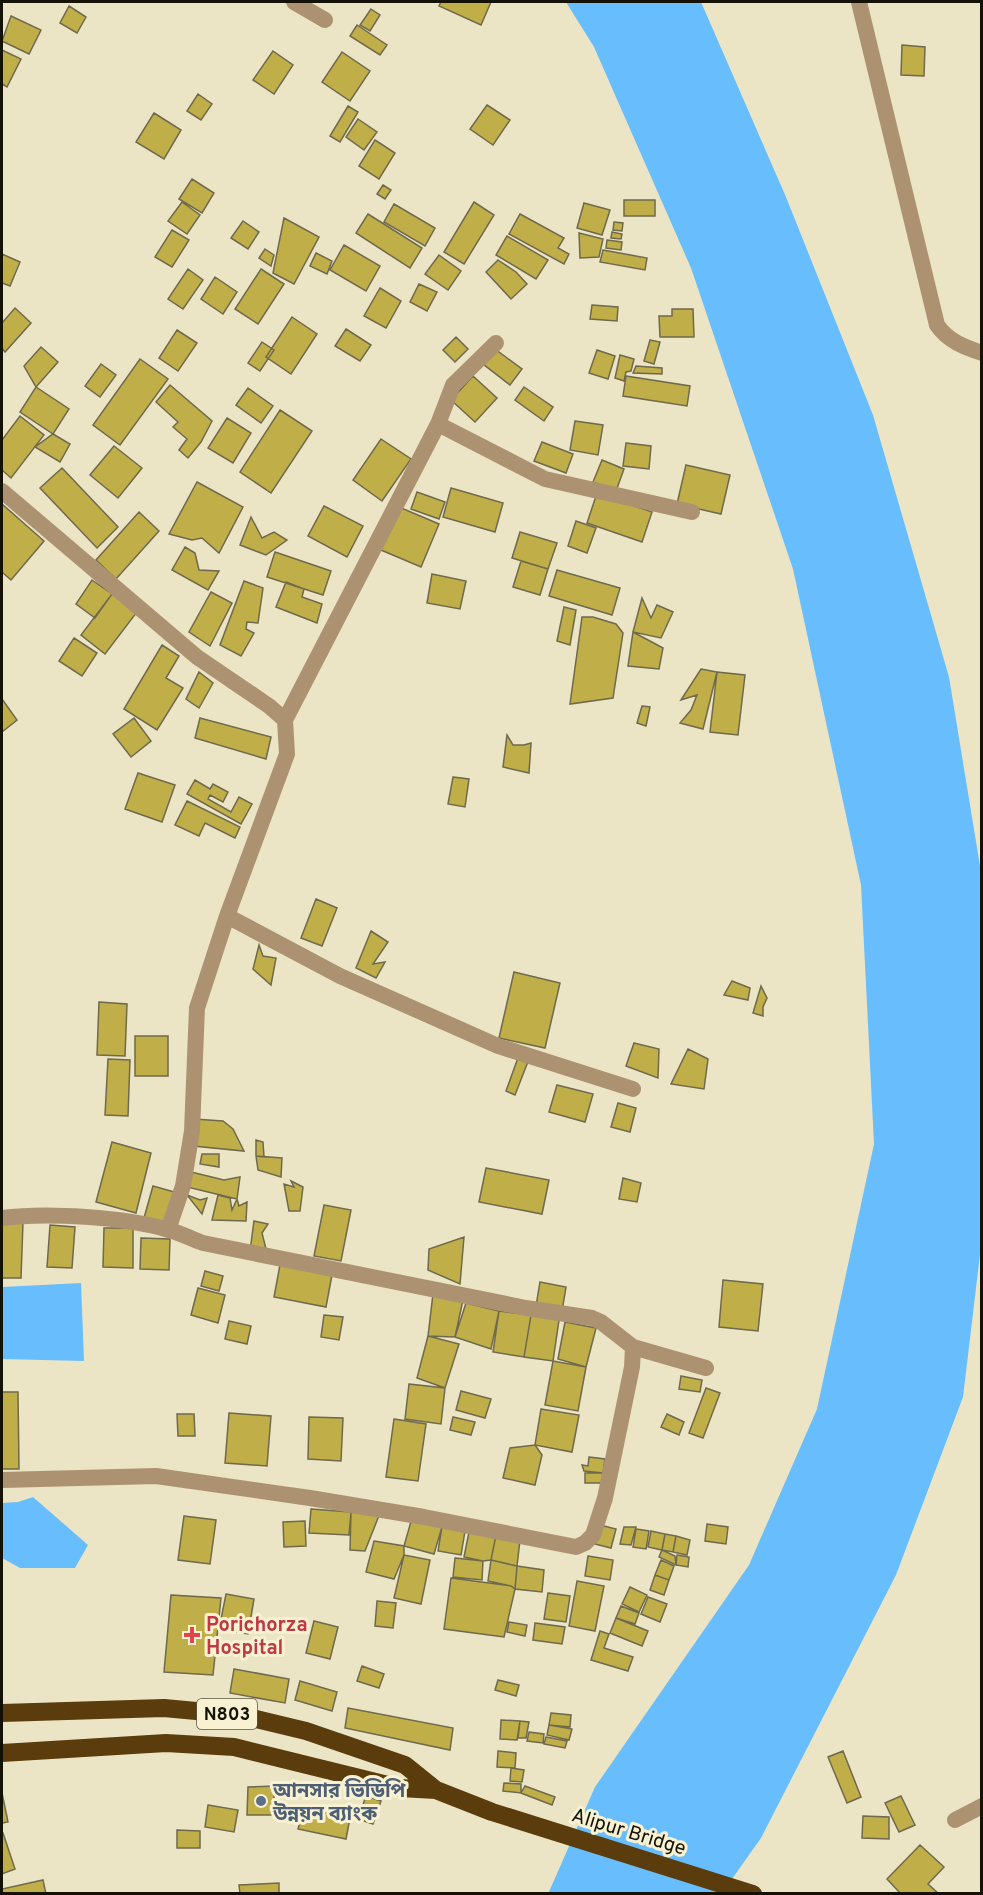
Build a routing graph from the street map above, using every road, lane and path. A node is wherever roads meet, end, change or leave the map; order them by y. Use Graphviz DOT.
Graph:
graph roads {
  1 [pos="294,2"];
  2 [pos="859,2"];
  3 [pos="325,20"];
  4 [pos="496,343"];
  5 [pos="981,353"];
  6 [pos="438,424"];
  7 [pos="2,491"];
  8 [pos="692,512"];
  9 [pos="285,720"];
  10 [pos="227,916"];
  11 [pos="633,1089"];
  12 [pos="2,1218"];
  13 [pos="168,1230"];
  14 [pos="633,1347"];
  15 [pos="706,1368"];
  16 [pos="2,1480"];
  17 [pos="2,1713"];
  18 [pos="2,1754"];
  19 [pos="436,1790"];
  20 [pos="981,1806"];
  21 [pos="956,1820"];
  22 [pos="753,1893"];
  1 -- 3 [label="street"];
  2 -- 5 [label="street"];
  4 -- 6 [label="street"];
  6 -- 8 [label="street"];
  6 -- 9 [label="street"];
  7 -- 9 [label="street"];
  9 -- 10 [label="street"];
  10 -- 11 [label="street"];
  10 -- 13 [label="street"];
  12 -- 13 [label="street"];
  13 -- 14 [label="street"];
  14 -- 15 [label="street"];
  14 -- 16 [label="street"];
  17 -- 19 [label="highway, N803"];
  18 -- 19 [label="highway, N803"];
  19 -- 22 [label="highway, Alipur Bridge / N803"];
  20 -- 21 [label="street"];
}
